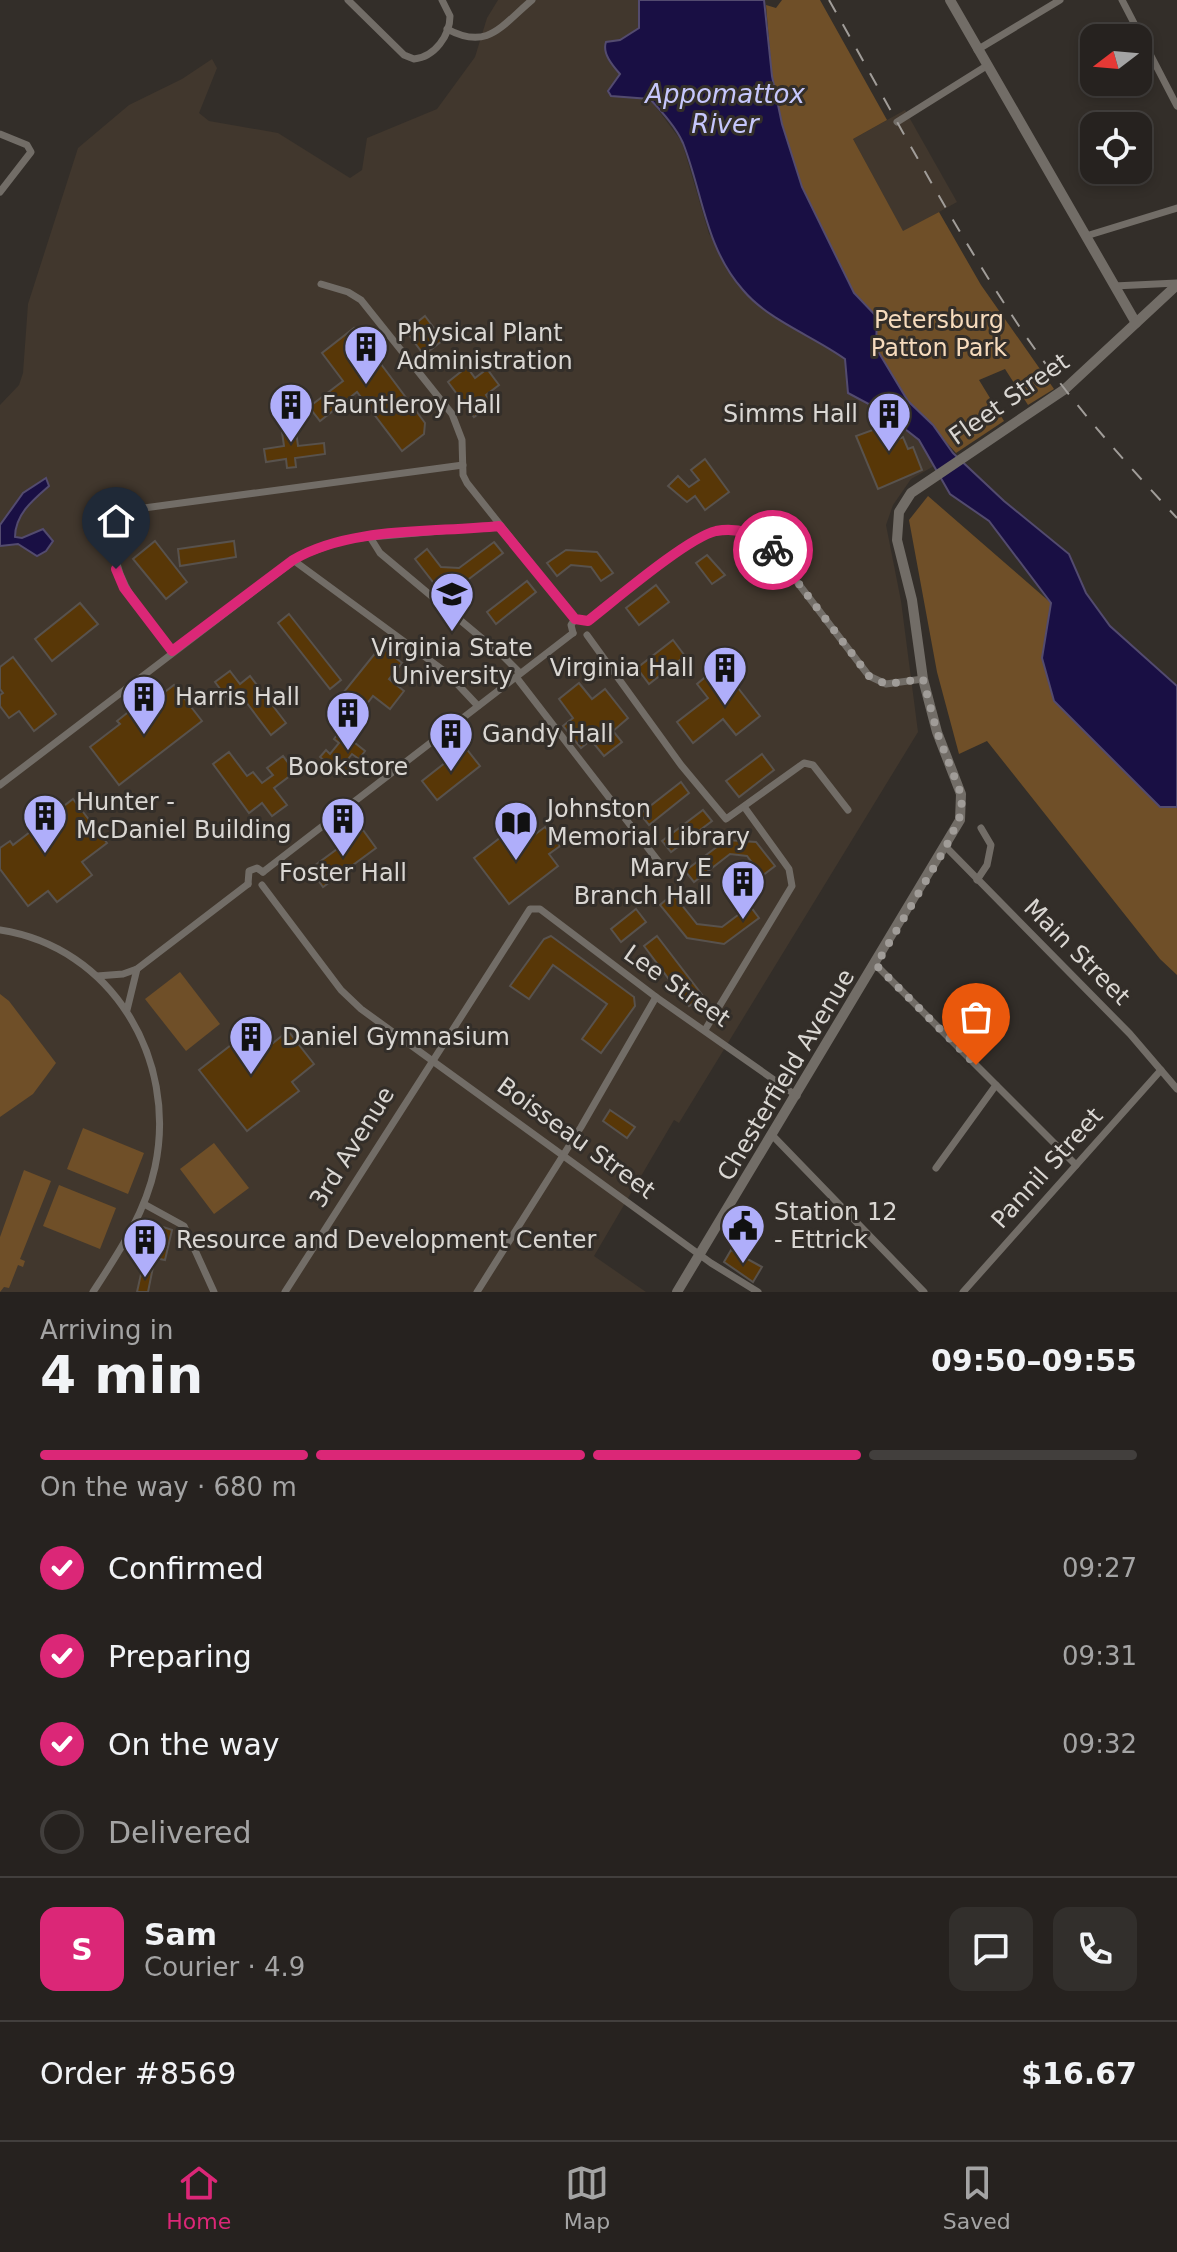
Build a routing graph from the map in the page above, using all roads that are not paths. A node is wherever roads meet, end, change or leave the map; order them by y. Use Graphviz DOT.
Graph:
graph roads {
  1 [pos="348,0"];
  2 [pos="442,0"];
  3 [pos="532,0"];
  4 [pos="950,0"];
  5 [pos="1060,0"];
  6 [pos="1122,0"];
  7 [pos="447,29"];
  8 [pos="977,50"];
  9 [pos="988,65"];
  10 [pos="1177,106"];
  11 [pos="897,122"];
  12 [pos="0,134"];
  13 [pos="0,192"];
  14 [pos="1177,208"];
  15 [pos="1086,236"];
  16 [pos="321,284"];
  17 [pos="1177,284"];
  18 [pos="1114,286"];
  19 [pos="1136,323"];
  20 [pos="463,465"];
  21 [pos="932,478"];
  22 [pos="499,526"];
  23 [pos="370,537"];
  24 [pos="293,560"];
  25 [pos="575,619"];
  26 [pos="588,621"];
  27 [pos="573,633"];
  28 [pos="587,635"];
  29 [pos="172,651"];
  30 [pos="518,675"];
  31 [pos="923,679"];
  32 [pos="478,706"];
  33 [pos="0,785"];
  34 [pos="745,808"];
  35 [pos="848,810"];
  36 [pos="981,828"];
  37 [pos="946,847"];
  38 [pos="665,870"];
  39 [pos="263,872"];
  40 [pos="977,880"];
  41 [pos="248,884"];
  42 [pos="262,885"];
  43 [pos="536,909"];
  44 [pos="0,930"];
  45 [pos="876,965"];
  46 [pos="137,969"];
  47 [pos="97,976"];
  48 [pos="656,997"];
  49 [pos="127,1010"];
  50 [pos="705,1030"];
  51 [pos="432,1058"];
  52 [pos="1161,1070"];
  53 [pos="996,1085"];
  54 [pos="1177,1089"];
  55 [pos="797,1096"];
  56 [pos="773,1136"];
  57 [pos="563,1153"];
  58 [pos="1076,1165"];
  59 [pos="936,1168"];
  60 [pos="144,1204"];
  61 [pos="700,1254"];
  62 [pos="93,1292"];
  63 [pos="214,1292"];
  64 [pos="285,1292"];
  65 [pos="477,1292"];
  66 [pos="677,1292"];
  67 [pos="758,1292"];
  68 [pos="924,1292"];
  69 [pos="963,1292"];
  1 -- 7 [label="street"];
  2 -- 7 [label="street"];
  3 -- 7 [label="street"];
  4 -- 8 [label="main road"];
  5 -- 8 [label="street"];
  6 -- 10 [label="street"];
  8 -- 9 [label="main road"];
  9 -- 11 [label="street"];
  9 -- 15 [label="main road"];
  12 -- 13 [label="street"];
  14 -- 15 [label="street"];
  15 -- 18 [label="main road"];
  16 -- 20 [label="street"];
  17 -- 18 [label="street"];
  17 -- 19 [label="main road, Fleet Street"];
  18 -- 19 [label="main road"];
  19 -- 21 [label="main road, Fleet Street"];
  20 -- 22 [label="street"];
  20 -- 29 [label="street"];
  21 -- 31 [label="main road, Chesterfield Avenue"];
  22 -- 23 [label="street"];
  22 -- 25 [label="street"];
  23 -- 24 [label="street"];
  23 -- 30 [label="street"];
  24 -- 29 [label="street"];
  24 -- 32 [label="street"];
  25 -- 26 [label="street"];
  25 -- 27 [label="street"];
  26 -- 28 [label="street"];
  26 -- 31 [label="street"];
  27 -- 28 [label="street"];
  27 -- 30 [label="street"];
  28 -- 34 [label="street"];
  29 -- 33 [label="street"];
  30 -- 32 [label="street"];
  30 -- 38 [label="street"];
  31 -- 37 [label="main road, Chesterfield Avenue"];
  32 -- 39 [label="street"];
  34 -- 35 [label="street"];
  34 -- 50 [label="street"];
  36 -- 40 [label="street"];
  37 -- 40 [label="street, Main Street"];
  37 -- 45 [label="main road, Chesterfield Avenue"];
  39 -- 41 [label="street"];
  39 -- 42 [label="street"];
  40 -- 52 [label="street, Main Street"];
  41 -- 42 [label="street"];
  41 -- 46 [label="street"];
  42 -- 51 [label="street, Boisseau Street"];
  43 -- 48 [label="street, Lee Street"];
  43 -- 51 [label="street, 3rd Avenue"];
  44 -- 47 [label="street"];
  45 -- 53 [label="street"];
  45 -- 55 [label="main road, Chesterfield Avenue"];
  46 -- 47 [label="street"];
  46 -- 49 [label="street"];
  47 -- 49 [label="street"];
  48 -- 50 [label="street, Lee Street"];
  48 -- 57 [label="street"];
  49 -- 60 [label="street"];
  50 -- 55 [label="street, Lee Street"];
  51 -- 57 [label="street, Boisseau Street"];
  51 -- 64 [label="street, 3rd Avenue"];
  52 -- 54 [label="street, Main Street"];
  52 -- 58 [label="street, Pannil Street"];
  53 -- 58 [label="street"];
  53 -- 59 [label="street"];
  55 -- 56 [label="main road, Chesterfield Avenue"];
  56 -- 61 [label="main road, Chesterfield Avenue"];
  56 -- 68 [label="street"];
  57 -- 61 [label="street, Boisseau Street"];
  57 -- 65 [label="street"];
  58 -- 69 [label="street, Pannil Street"];
  60 -- 62 [label="street"];
  60 -- 63 [label="street"];
  61 -- 66 [label="main road, Chesterfield Avenue"];
  61 -- 67 [label="street, Boisseau Street"];
}
